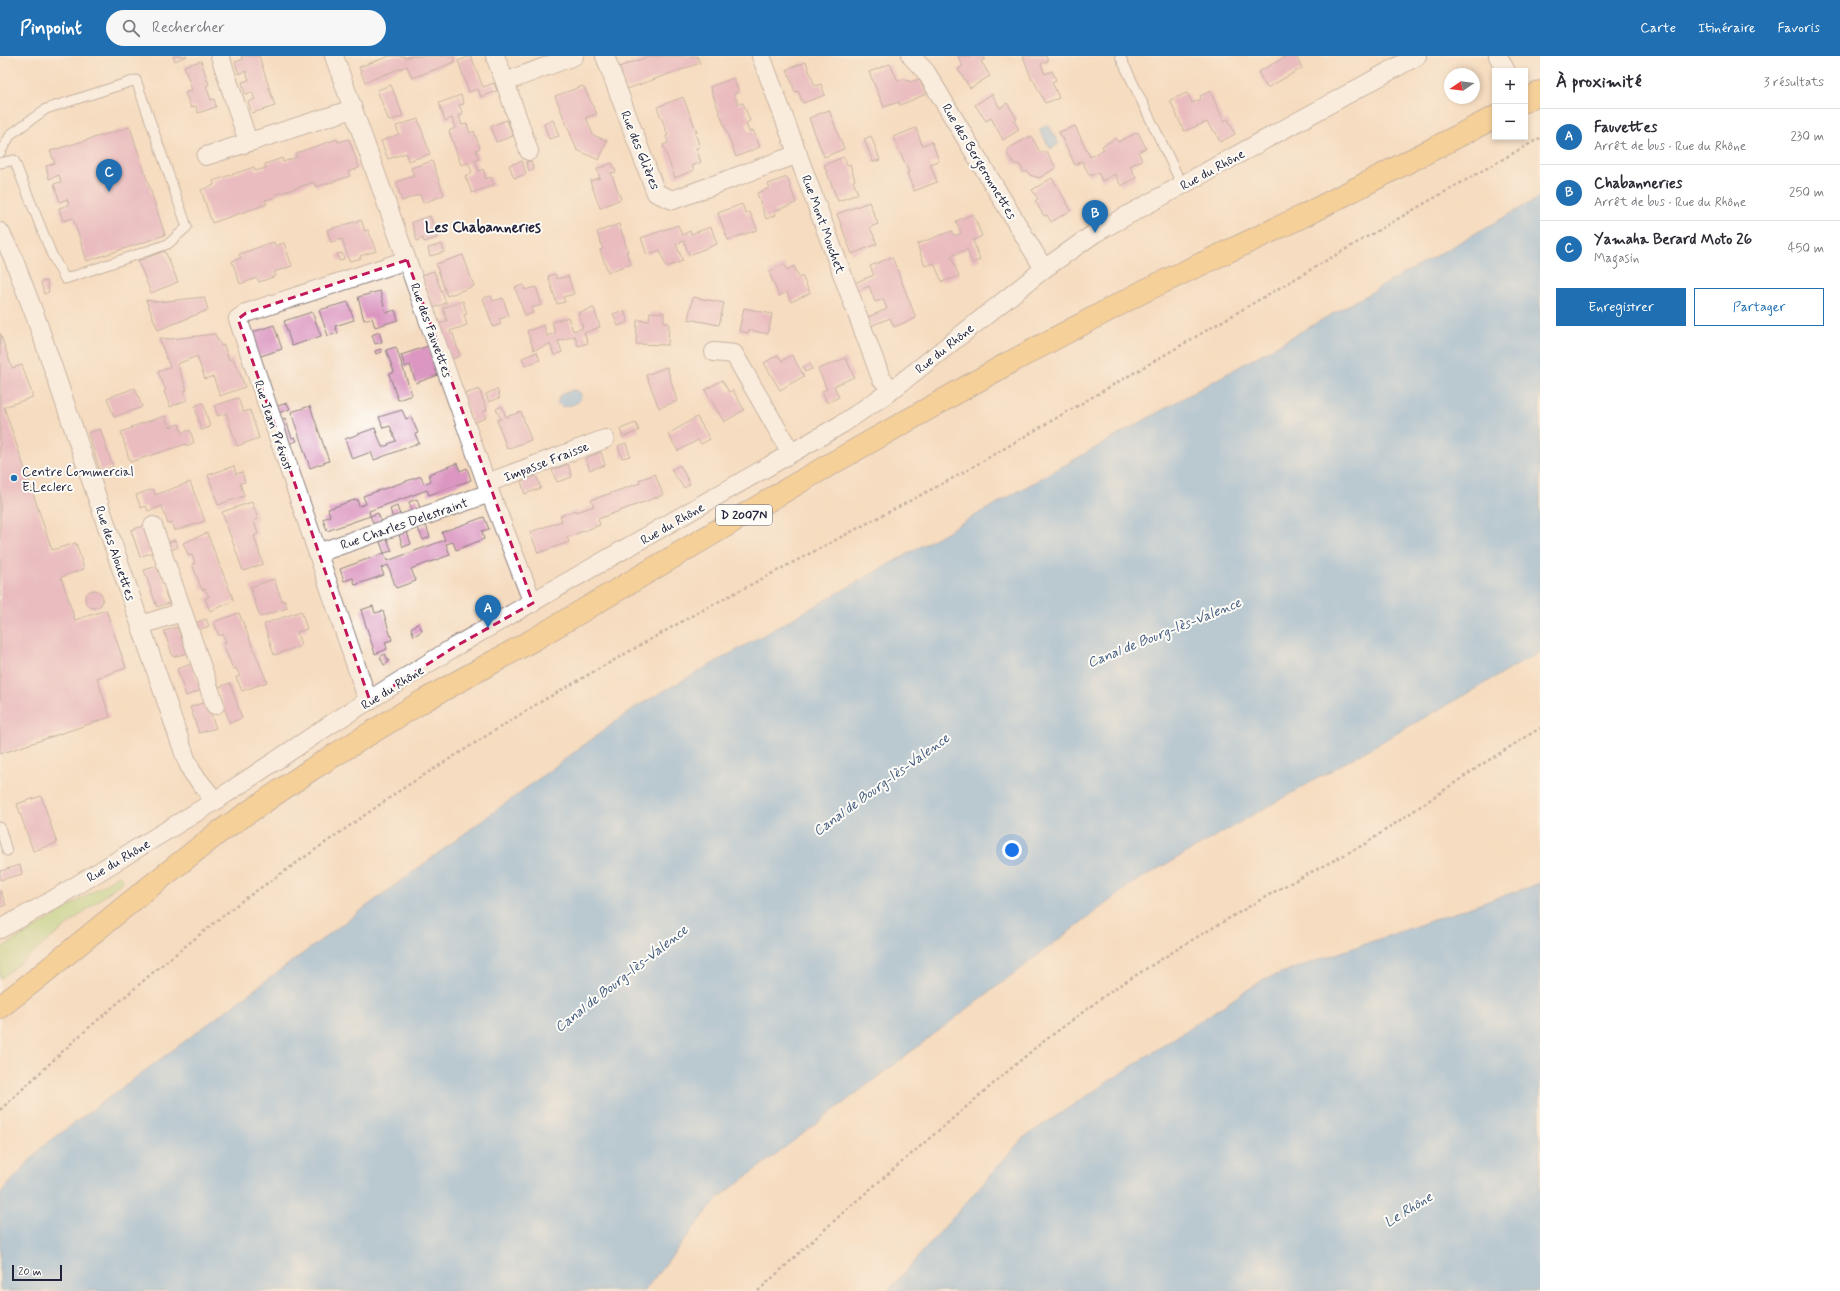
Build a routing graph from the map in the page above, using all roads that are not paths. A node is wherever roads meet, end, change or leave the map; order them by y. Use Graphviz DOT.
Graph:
graph roads {
  1 [pos="220,56"];
  2 [pos="334,56"];
  3 [pos="496,56"];
  4 [pos="574,56"];
  5 [pos="605,56"];
  6 [pos="761,56"];
  7 [pos="911,56"];
  8 [pos="1120,56"];
  9 [pos="1417,56"];
  10 [pos="1498,56"];
  11 [pos="1504,68"];
  12 [pos="505,82"];
  13 [pos="1540,92"];
  14 [pos="1528,99"];
  15 [pos="353,109"];
  16 [pos="1492,119"];
  17 [pos="248,142"];
  18 [pos="529,151"];
  19 [pos="0,153"];
  20 [pos="798,154"];
  21 [pos="206,156"];
  22 [pos="0,163"];
  23 [pos="1182,186"];
  24 [pos="0,232"];
  25 [pos="407,260"];
  26 [pos="1044,269"];
  27 [pos="714,352"];
  28 [pos="892,390"];
  29 [pos="605,439"];
  30 [pos="792,453"];
  31 [pos="488,488"];
  32 [pos="153,526"];
  33 [pos="318,553"];
  34 [pos="534,603"];
  35 [pos="182,612"];
  36 [pos="141,625"];
  37 [pos="370,701"];
  38 [pos="215,705"];
  39 [pos="215,801"];
  40 [pos="0,827"];
  41 [pos="7,851"];
  42 [pos="0,929"];
  43 [pos="35,980"];
  44 [pos="0,1007"];
  45 [pos="0,1018"];
  1 -- 17 [label="street"];
  2 -- 15 [label="street, Rue des Fauvettes"];
  3 -- 12 [label="street"];
  4 -- 12 [label="street"];
  5 -- 20 [label="street, Rue des Glières"];
  6 -- 20 [label="street, Rue Mont Mouchet"];
  7 -- 26 [label="street, Rue des Bergeronnettes"];
  8 -- 23 [label="lane"];
  9 -- 23 [label="street, Rue du Rhône"];
  10 -- 11 [label="street"];
  12 -- 18 [label="street"];
  13 -- 14 [label="main road"];
  15 -- 17 [label="street"];
  15 -- 25 [label="street, Rue des Fauvettes"];
  16 -- 43 [label="main road, D 2007N"];
  17 -- 21 [label="street"];
  19 -- 22 [label="lane"];
  20 -- 28 [label="street, Rue Mont Mouchet"];
  23 -- 26 [label="street, Rue du Rhône"];
  24 -- 36 [label="street, Rue des Alouettes"];
  25 -- 31 [label="street, Rue des Fauvettes"];
  25 -- 33 [label="street, Rue Jean Prévost"];
  26 -- 28 [label="street, Rue du Rhône"];
  27 -- 30 [label="street"];
  28 -- 30 [label="street, Rue du Rhône"];
  29 -- 31 [label="street, Impasse Fraisse"];
  30 -- 34 [label="street, Rue du Rhône"];
  31 -- 33 [label="street, Rue Charles Delestraint"];
  31 -- 34 [label="street, Rue des Fauvettes"];
  32 -- 35 [label="street"];
  33 -- 37 [label="street, Rue Jean Prévost"];
  34 -- 37 [label="street, Rue du Rhône"];
  35 -- 36 [label="street"];
  35 -- 38 [label="street"];
  36 -- 39 [label="street, Rue des Alouettes"];
  37 -- 39 [label="street, Rue du Rhône"];
  39 -- 42 [label="street, Rue du Rhône"];
  40 -- 41 [label="lane"];
  43 -- 44 [label="main road, D 2007N"];
  43 -- 45 [label="main road, D 2007N"];
}
